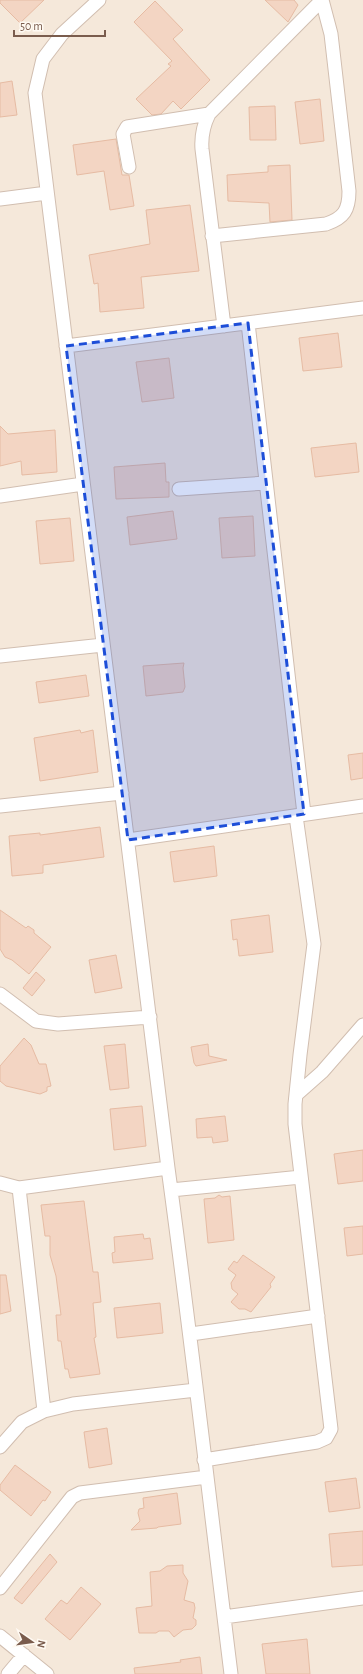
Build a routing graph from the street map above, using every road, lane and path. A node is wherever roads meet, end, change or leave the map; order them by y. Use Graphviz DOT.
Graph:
graph roads {
  1 [pos="98,0"];
  2 [pos="209,114"];
  3 [pos="129,167"];
  4 [pos="47,193"];
  5 [pos="0,199"];
  6 [pos="212,236"];
  7 [pos="363,310"];
  8 [pos="248,323"];
  9 [pos="224,326"];
  10 [pos="66,346"];
  11 [pos="266,483"];
  12 [pos="83,484"];
  13 [pos="179,489"];
  14 [pos="0,496"];
  15 [pos="103,645"];
  16 [pos="0,656"];
  17 [pos="122,793"];
  18 [pos="0,806"];
  19 [pos="363,806"];
  20 [pos="300,815"];
  21 [pos="128,840"];
  22 [pos="0,994"];
  23 [pos="150,1018"];
  24 [pos="363,1025"];
  25 [pos="296,1095"];
  26 [pos="168,1168"];
  27 [pos="301,1178"];
  28 [pos="0,1183"];
  29 [pos="19,1188"];
  30 [pos="171,1190"];
  31 [pos="318,1316"];
  32 [pos="191,1334"];
  33 [pos="196,1390"];
  34 [pos="44,1411"];
  35 [pos="0,1447"];
  36 [pos="204,1460"];
  37 [pos="207,1477"];
  38 [pos="0,1588"];
  39 [pos="363,1598"];
  40 [pos="224,1617"];
  41 [pos="0,1636"];
  42 [pos="24,1655"];
  43 [pos="8,1674"];
  44 [pos="47,1674"];
  45 [pos="231,1674"];
  1 -- 4 [label="street"];
  2 -- 3 [label="street"];
  2 -- 6 [label="street"];
  2 -- 6 [label="street"];
  4 -- 5 [label="street"];
  4 -- 10 [label="street"];
  6 -- 9 [label="street"];
  7 -- 8 [label="street"];
  8 -- 9 [label="street"];
  8 -- 11 [label="street"];
  9 -- 10 [label="street"];
  10 -- 12 [label="street"];
  11 -- 13 [label="street"];
  11 -- 20 [label="street"];
  12 -- 14 [label="street"];
  12 -- 15 [label="street"];
  15 -- 16 [label="street"];
  15 -- 17 [label="street"];
  17 -- 18 [label="street"];
  17 -- 21 [label="street"];
  19 -- 20 [label="street"];
  20 -- 21 [label="street"];
  20 -- 25 [label="street"];
  21 -- 23 [label="street"];
  22 -- 23 [label="street"];
  23 -- 26 [label="street"];
  24 -- 25 [label="street"];
  25 -- 27 [label="street"];
  26 -- 29 [label="street"];
  26 -- 30 [label="street"];
  27 -- 30 [label="street"];
  27 -- 31 [label="street"];
  28 -- 29 [label="street"];
  29 -- 34 [label="street"];
  30 -- 32 [label="street"];
  31 -- 32 [label="street"];
  31 -- 36 [label="street"];
  32 -- 33 [label="street"];
  33 -- 34 [label="street"];
  33 -- 36 [label="street"];
  34 -- 35 [label="street"];
  36 -- 37 [label="street"];
  37 -- 38 [label="street"];
  37 -- 40 [label="street"];
  39 -- 40 [label="street"];
  40 -- 45 [label="street"];
  41 -- 42 [label="street"];
  42 -- 43 [label="street"];
  42 -- 44 [label="street"];
}
